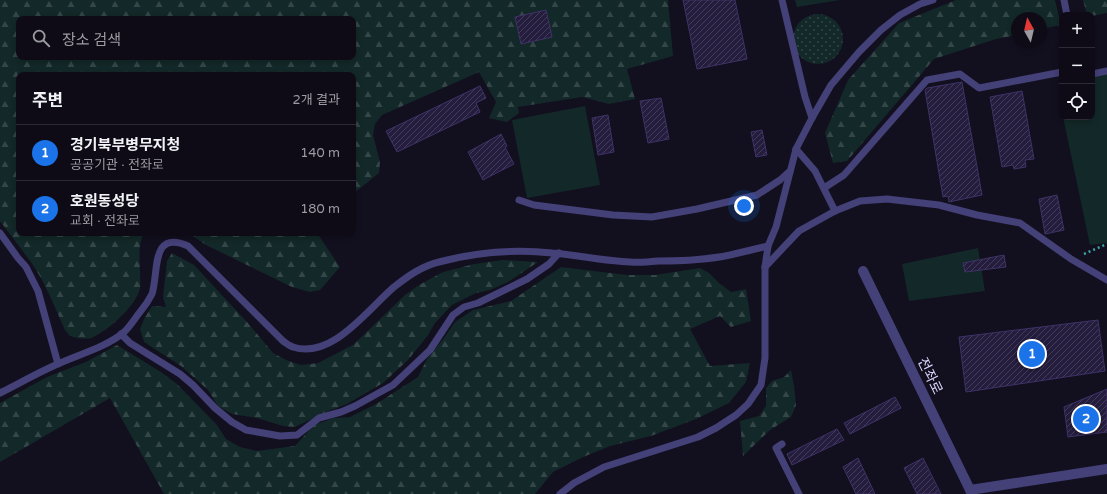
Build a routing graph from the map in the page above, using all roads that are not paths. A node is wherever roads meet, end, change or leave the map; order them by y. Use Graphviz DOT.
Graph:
graph roads {
  1 [pos="782,0"];
  2 [pos="933,0"];
  3 [pos="1064,0"];
  4 [pos="1066,12"];
  5 [pos="1107,72"];
  6 [pos="1059,73"];
  7 [pos="1095,74"];
  8 [pos="812,118"];
  9 [pos="796,149"];
  10 [pos="790,171"];
  11 [pos="824,188"];
  12 [pos="519,200"];
  13 [pos="835,211"];
  14 [pos="0,233"];
  15 [pos="768,246"];
  16 [pos="559,253"];
  17 [pos="765,267"];
  18 [pos="863,271"];
  19 [pos="1107,280"];
  20 [pos="121,334"];
  21 [pos="58,364"];
  22 [pos="0,393"];
  23 [pos="782,444"];
  24 [pos="1107,469"];
  25 [pos="971,492"];
  26 [pos="560,494"];
  27 [pos="799,494"];
  1 -- 8 [label="lane"];
  2 -- 8 [label="lane"];
  3 -- 4 [label="lane"];
  5 -- 7 [label="lane"];
  6 -- 11 [label="lane"];
  8 -- 9 [label="lane"];
  9 -- 10 [label="lane"];
  9 -- 11 [label="lane"];
  10 -- 12 [label="lane"];
  10 -- 15 [label="lane"];
  11 -- 13 [label="lane"];
  13 -- 17 [label="lane"];
  13 -- 19 [label="lane"];
  14 -- 21 [label="lane"];
  15 -- 16 [label="lane"];
  15 -- 17 [label="lane"];
  16 -- 20 [label="lane"];
  16 -- 20 [label="lane"];
  17 -- 26 [label="lane"];
  18 -- 25 [label="street, 전좌로"];
  20 -- 21 [label="lane"];
  21 -- 22 [label="lane"];
  23 -- 27 [label="lane"];
  24 -- 25 [label="street"];
}
